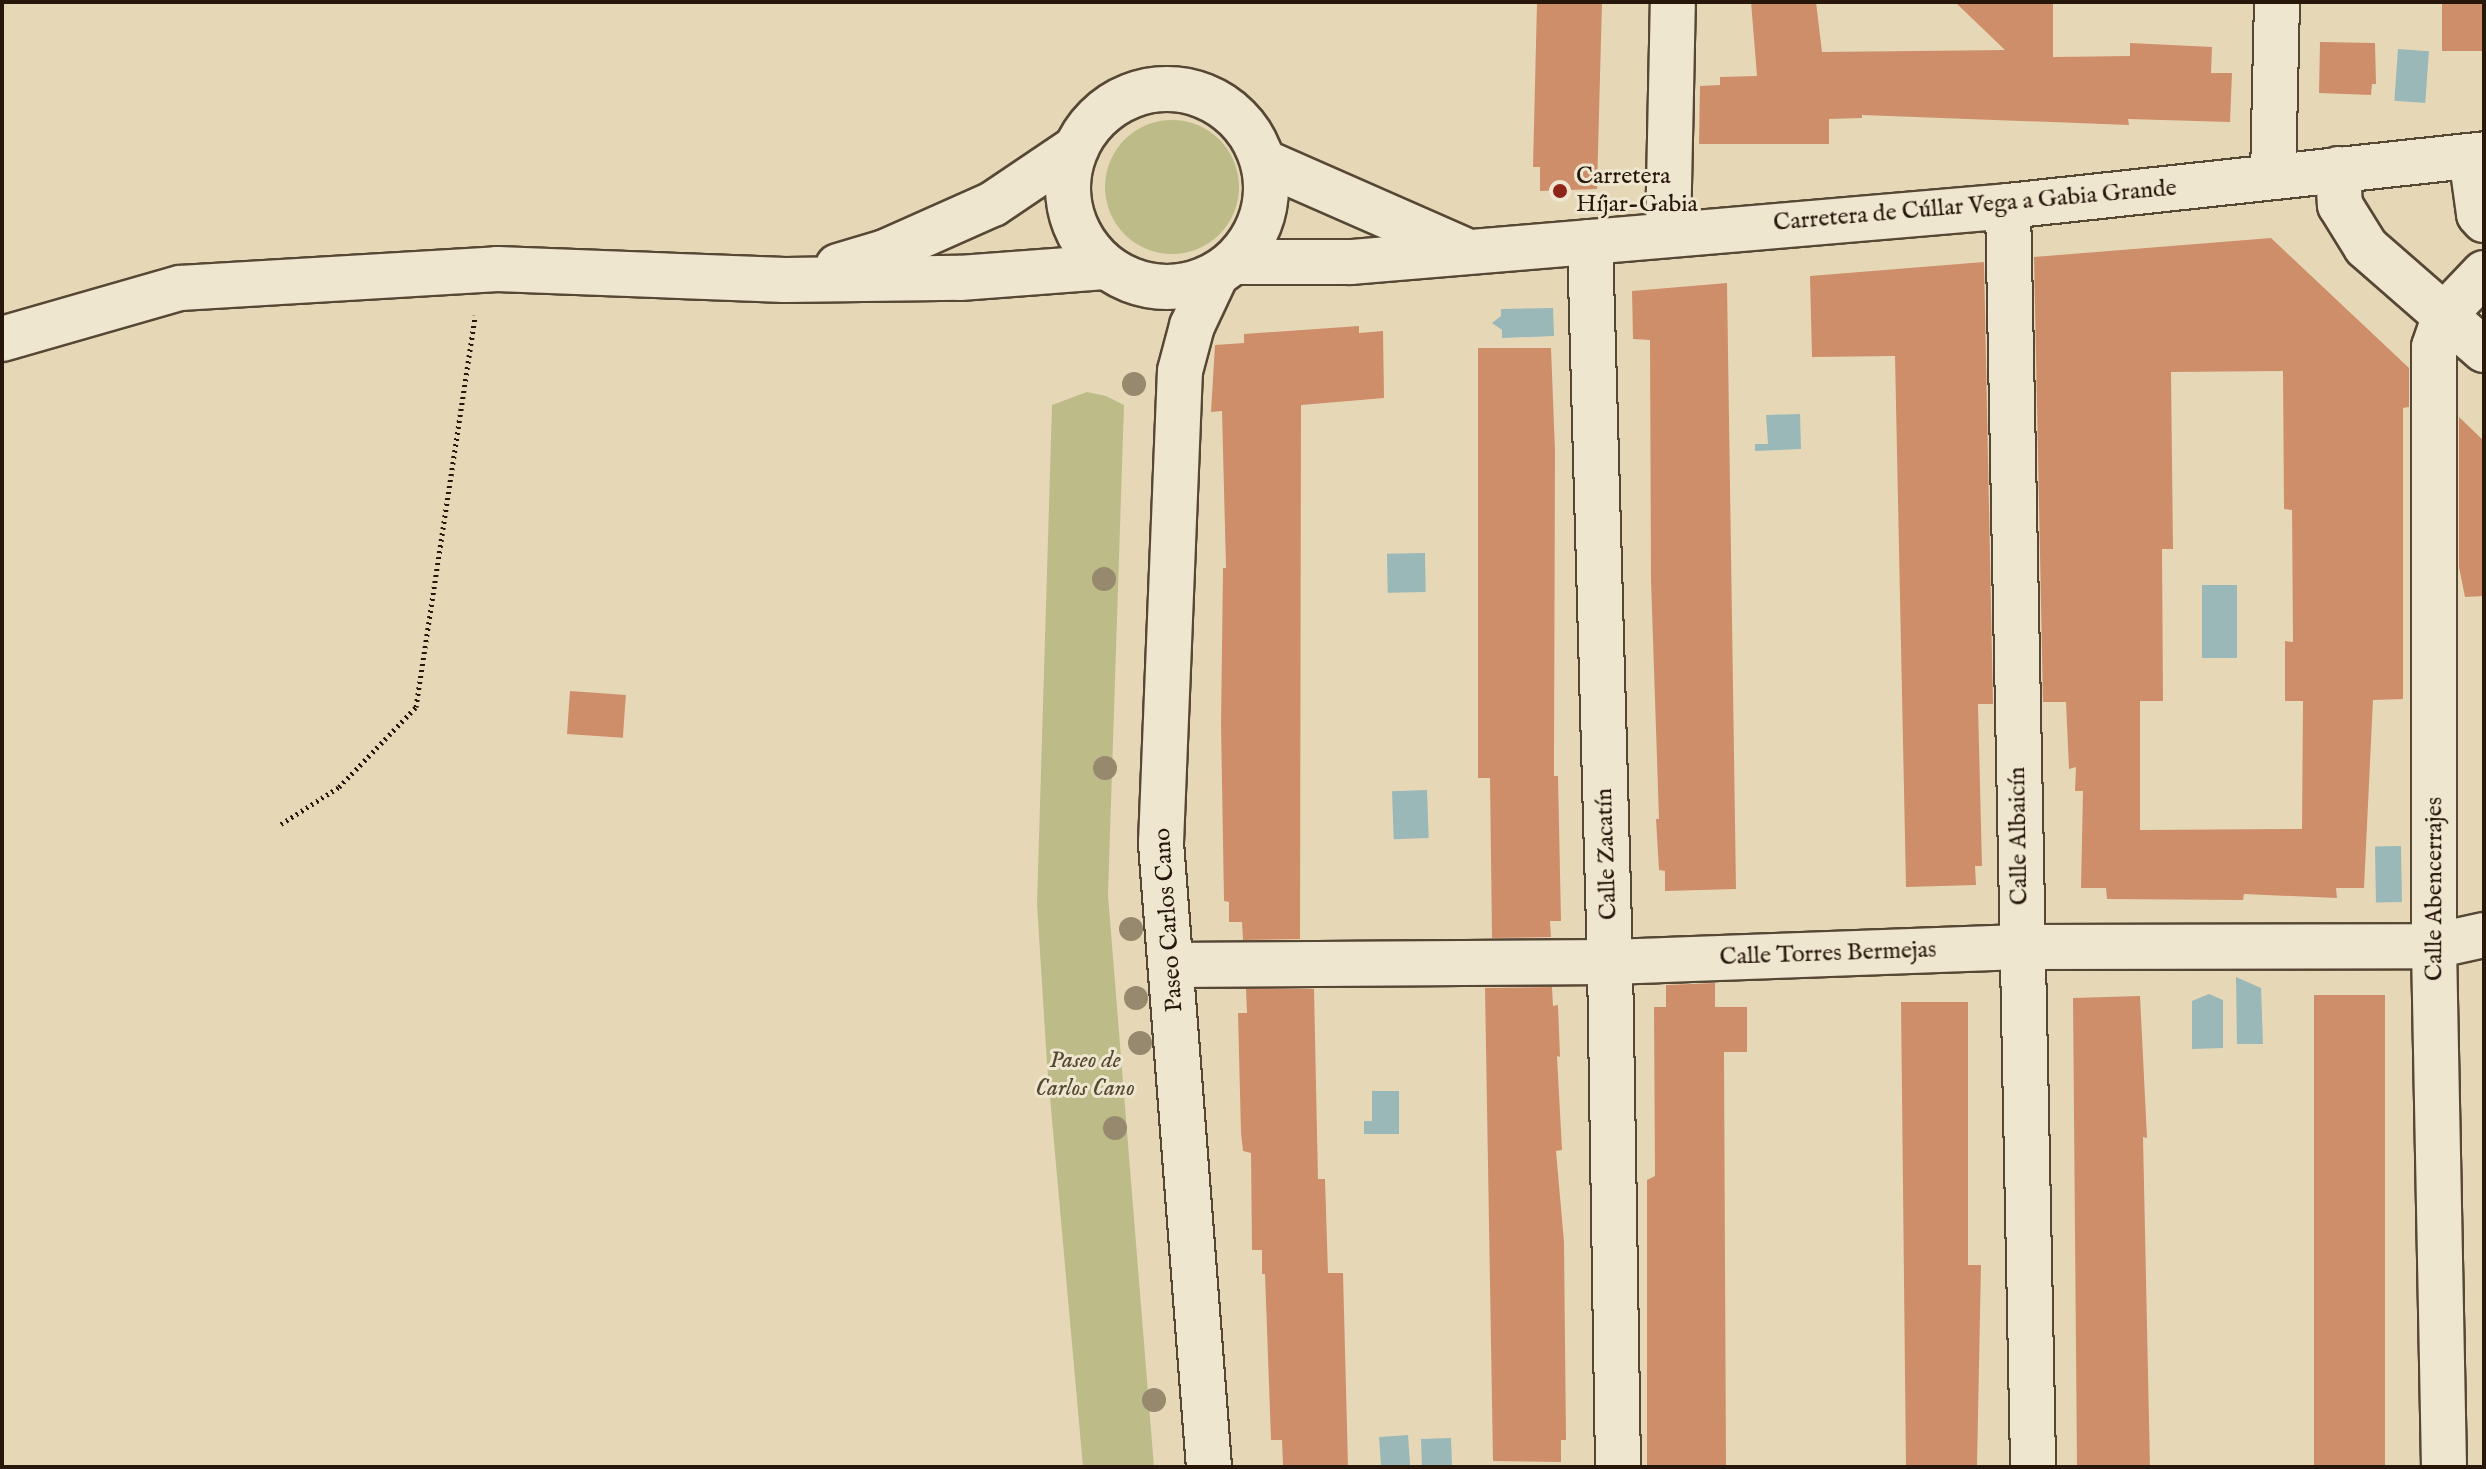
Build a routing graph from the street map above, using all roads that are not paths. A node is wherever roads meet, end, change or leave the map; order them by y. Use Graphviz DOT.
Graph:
graph roads {
  1 [pos="1673,2"];
  2 [pos="2277,2"];
  3 [pos="1076,148"];
  4 [pos="2478,155"];
  5 [pos="1264,162"];
  6 [pos="2338,169"];
  7 [pos="2273,177"];
  8 [pos="2008,206"];
  9 [pos="2484,220"];
  10 [pos="1668,234"];
  11 [pos="1590,242"];
  12 [pos="1465,250"];
  13 [pos="1225,268"];
  14 [pos="1116,273"];
  15 [pos="2484,273"];
  16 [pos="785,280"];
  17 [pos="2446,313"];
  18 [pos="2,339"];
  19 [pos="2484,350"];
  20 [pos="1180,371"];
  21 [pos="2484,935"];
  22 [pos="2434,946"];
  23 [pos="2021,947"];
  24 [pos="1610,962"];
  25 [pos="1171,965"];
  26 [pos="1209,1467"];
  27 [pos="1618,1467"];
  28 [pos="2033,1467"];
  29 [pos="2444,1467"];
  1 -- 10 [label="street"];
  2 -- 7 [label="street"];
  3 -- 5 [label="street"];
  3 -- 14 [label="street"];
  3 -- 16 [label="street"];
  4 -- 6 [label="street, Carretera de Cúllar Vega a Gabia Grande"];
  4 -- 9 [label="street"];
  5 -- 12 [label="street, Carretera de Cúllar Vega a Gabia Grande"];
  5 -- 13 [label="street"];
  6 -- 7 [label="street, Carretera de Cúllar Vega a Gabia Grande"];
  6 -- 17 [label="street"];
  7 -- 8 [label="street, Carretera de Cúllar Vega a Gabia Grande"];
  8 -- 10 [label="street, Carretera de Cúllar Vega a Gabia Grande"];
  8 -- 23 [label="street, Calle Albaicín"];
  10 -- 11 [label="street, Carretera de Cúllar Vega a Gabia Grande"];
  11 -- 12 [label="street, Carretera de Cúllar Vega a Gabia Grande"];
  11 -- 24 [label="street, Calle Zacatín"];
  12 -- 13 [label="street, Carretera de Cúllar Vega a Gabia Grande"];
  13 -- 14 [label="street"];
  13 -- 20 [label="street, Paseo Carlos Cano"];
  14 -- 16 [label="street"];
  14 -- 20 [label="street, Paseo Carlos Cano"];
  15 -- 17 [label="street"];
  16 -- 18 [label="street"];
  17 -- 19 [label="street"];
  17 -- 22 [label="street, Calle Abencerrajes"];
  20 -- 25 [label="street, Paseo Carlos Cano"];
  21 -- 22 [label="street, Calle Torres Bermejas"];
  22 -- 23 [label="street, Calle Torres Bermejas"];
  22 -- 29 [label="street, Calle Abencerrajes"];
  23 -- 24 [label="street, Calle Torres Bermejas"];
  23 -- 28 [label="street, Calle Albaicín"];
  24 -- 25 [label="street, Calle Torres Bermejas"];
  24 -- 27 [label="street, Calle Zacatín"];
  25 -- 26 [label="street, Paseo Carlos Cano"];
}
